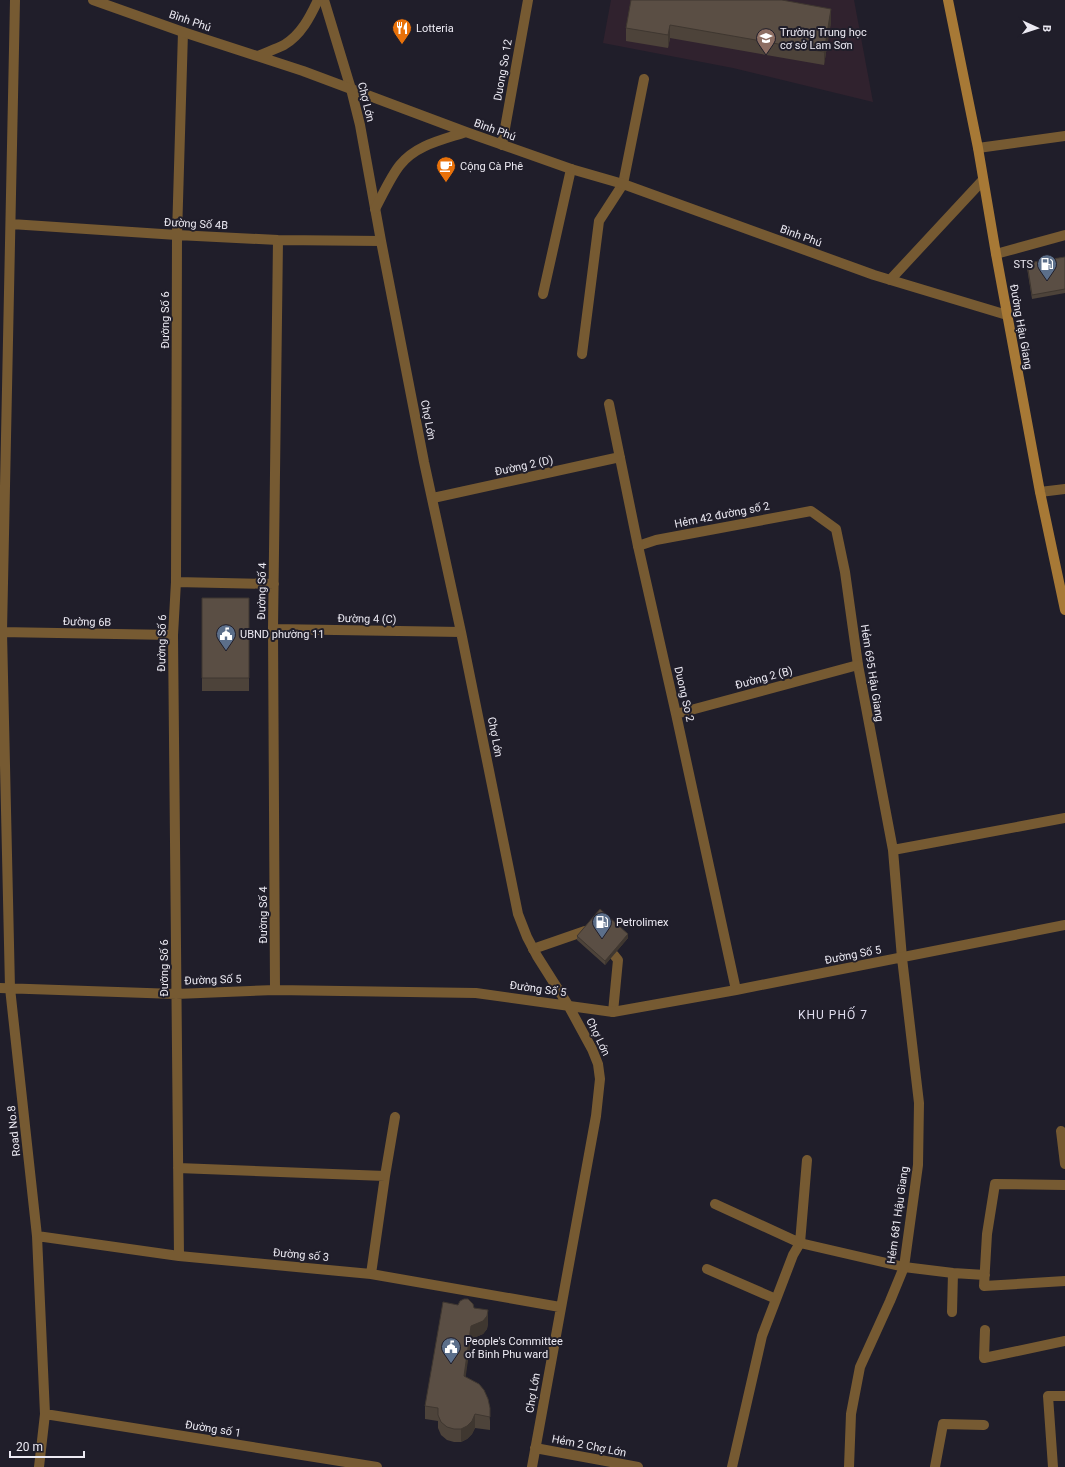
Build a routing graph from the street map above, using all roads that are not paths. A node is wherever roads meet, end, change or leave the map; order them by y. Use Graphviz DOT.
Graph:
graph roads {
  1 [pos="15,0"];
  2 [pos="93,0"];
  3 [pos="318,0"];
  4 [pos="324,0"];
  5 [pos="520,0"];
  6 [pos="528,0"];
  7 [pos="948,0"];
  8 [pos="524,19"];
  9 [pos="183,32"];
  10 [pos="258,56"];
  11 [pos="644,79"];
  12 [pos="351,89"];
  13 [pos="466,132"];
  14 [pos="1065,136"];
  15 [pos="502,145"];
  16 [pos="978,148"];
  17 [pos="571,169"];
  18 [pos="983,180"];
  19 [pos="623,184"];
  20 [pos="375,209"];
  21 [pos="11,224"];
  22 [pos="1065,234"];
  23 [pos="177,235"];
  24 [pos="278,240"];
  25 [pos="381,241"];
  26 [pos="996,254"];
  27 [pos="890,280"];
  28 [pos="544,294"];
  29 [pos="1007,315"];
  30 [pos="582,354"];
  31 [pos="609,404"];
  32 [pos="620,457"];
  33 [pos="1065,489"];
  34 [pos="1040,492"];
  35 [pos="433,498"];
  36 [pos="811,511"];
  37 [pos="638,546"];
  38 [pos="176,582"];
  39 [pos="274,584"];
  40 [pos="1065,610"];
  41 [pos="273,629"];
  42 [pos="1,632"];
  43 [pos="461,632"];
  44 [pos="173,635"];
  45 [pos="858,666"];
  46 [pos="676,714"];
  47 [pos="1065,818"];
  48 [pos="893,850"];
  49 [pos="1065,925"];
  50 [pos="585,931"];
  51 [pos="533,949"];
  52 [pos="614,955"];
  53 [pos="902,958"];
  54 [pos="5,988"];
  55 [pos="275,990"];
  56 [pos="736,990"];
  57 [pos="176,994"];
  58 [pos="568,1005"];
  59 [pos="613,1012"];
  60 [pos="395,1117"];
  61 [pos="1061,1131"];
  62 [pos="807,1160"];
  63 [pos="1065,1164"];
  64 [pos="178,1168"];
  65 [pos="385,1176"];
  66 [pos="1065,1185"];
  67 [pos="715,1204"];
  68 [pos="37,1236"];
  69 [pos="800,1243"];
  70 [pos="179,1256"];
  71 [pos="904,1267"];
  72 [pos="707,1269"];
  73 [pos="953,1273"];
  74 [pos="371,1274"];
  75 [pos="985,1275"];
  76 [pos="1065,1281"];
  77 [pos="776,1299"];
  78 [pos="560,1307"];
  79 [pos="952,1312"];
  80 [pos="985,1330"];
  81 [pos="1065,1341"];
  82 [pos="1065,1396"];
  83 [pos="45,1414"];
  84 [pos="984,1425"];
  85 [pos="536,1448"];
  86 [pos="39,1467"];
  87 [pos="377,1467"];
  88 [pos="532,1467"];
  89 [pos="638,1467"];
  90 [pos="732,1467"];
  91 [pos="849,1467"];
  92 [pos="935,1467"];
  93 [pos="1053,1467"];
  1 -- 21 [label="street, Road No.8"];
  2 -- 9 [label="street, Bình Phú"];
  3 -- 10 [label="street"];
  4 -- 12 [label="street, Chợ Lớn"];
  5 -- 8 [label="street"];
  6 -- 8 [label="street, Duong So 12"];
  7 -- 16 [label="main road, Đường Hậu Giang"];
  8 -- 15 [label="street, Duong So 12"];
  9 -- 10 [label="street, Bình Phú"];
  9 -- 23 [label="street, Đường Số 6"];
  10 -- 12 [label="street, Bình Phú"];
  11 -- 19 [label="street"];
  12 -- 13 [label="street, Bình Phú"];
  12 -- 20 [label="street, Chợ Lớn"];
  13 -- 15 [label="street, Bình Phú"];
  13 -- 20 [label="street"];
  14 -- 16 [label="street"];
  15 -- 17 [label="street, Bình Phú"];
  16 -- 18 [label="main road, Đường Hậu Giang"];
  17 -- 19 [label="street, Bình Phú"];
  17 -- 28 [label="street"];
  18 -- 26 [label="main road, Đường Hậu Giang"];
  18 -- 27 [label="street"];
  19 -- 27 [label="street, Bình Phú"];
  19 -- 30 [label="street"];
  20 -- 25 [label="street, Chợ Lớn"];
  21 -- 23 [label="street, Đường Số 4B"];
  21 -- 42 [label="street, Road No.8"];
  22 -- 26 [label="street"];
  23 -- 24 [label="street, Đường Số 4B"];
  23 -- 38 [label="street, Đường Số 6"];
  24 -- 25 [label="street, Đường Số 4B"];
  24 -- 39 [label="street, Đường Số 4"];
  25 -- 35 [label="street, Chợ Lớn"];
  26 -- 29 [label="main road, Đường Hậu Giang"];
  27 -- 29 [label="street, Bình Phú"];
  29 -- 34 [label="main road, Đường Hậu Giang"];
  31 -- 32 [label="street, Duong So 2"];
  32 -- 35 [label="street, Đường 2 (D)"];
  32 -- 37 [label="street, Duong So 2"];
  33 -- 34 [label="street"];
  34 -- 40 [label="main road, Đường Hậu Giang"];
  35 -- 43 [label="street, Chợ Lớn"];
  36 -- 37 [label="street, Hẻm 42 đường số 2"];
  36 -- 45 [label="street, Hẻm 695 Hậu Giang"];
  37 -- 46 [label="street, Duong So 2"];
  38 -- 39 [label="street"];
  38 -- 44 [label="street, Đường Số 6"];
  39 -- 41 [label="street, Đường Số 4"];
  41 -- 43 [label="street, Đường 4 (C)"];
  41 -- 55 [label="street, Đường Số 4"];
  42 -- 44 [label="street, Đường 6B"];
  42 -- 54 [label="street, Road No.8"];
  43 -- 51 [label="street, Chợ Lớn"];
  44 -- 57 [label="street, Đường Số 6"];
  45 -- 46 [label="street, Đường 2 (B)"];
  45 -- 48 [label="street, Hẻm 695 Hậu Giang"];
  46 -- 56 [label="street, Duong So 2"];
  47 -- 48 [label="street"];
  48 -- 53 [label="street, Hẻm 695 Hậu Giang"];
  49 -- 53 [label="street, Đường Số 5"];
  50 -- 51 [label="street"];
  51 -- 58 [label="street, Chợ Lớn"];
  52 -- 59 [label="street"];
  53 -- 56 [label="street, Đường Số 5"];
  53 -- 71 [label="street, Hẻm 681 Hậu Giang"];
  54 -- 57 [label="street, Đường Số 5"];
  54 -- 68 [label="street, Road No.8"];
  55 -- 57 [label="street, Đường Số 5"];
  55 -- 58 [label="street, Đường Số 5"];
  56 -- 59 [label="street, Đường Số 5"];
  57 -- 64 [label="street, Đường Số 6"];
  58 -- 59 [label="street, Đường Số 5"];
  58 -- 78 [label="street, Chợ Lớn"];
  60 -- 65 [label="street"];
  61 -- 63 [label="street"];
  62 -- 69 [label="street"];
  64 -- 65 [label="street"];
  64 -- 70 [label="street, Đường Số 6"];
  65 -- 74 [label="street"];
  66 -- 75 [label="street"];
  67 -- 69 [label="street"];
  68 -- 70 [label="street, Đường số 3"];
  68 -- 83 [label="street, Road No.8"];
  69 -- 71 [label="street"];
  69 -- 77 [label="street"];
  70 -- 74 [label="street, Đường số 3"];
  71 -- 73 [label="street"];
  71 -- 91 [label="street, Hẻm 681 Hậu Giang"];
  72 -- 77 [label="street"];
  73 -- 75 [label="street"];
  73 -- 79 [label="street"];
  74 -- 78 [label="street, Đường số 3"];
  75 -- 76 [label="street"];
  77 -- 90 [label="street"];
  78 -- 85 [label="street, Chợ Lớn"];
  80 -- 81 [label="street"];
  82 -- 93 [label="street"];
  83 -- 86 [label="street, Road No.8"];
  83 -- 87 [label="street, Đường số 1"];
  84 -- 92 [label="street"];
  85 -- 88 [label="street, Chợ Lớn"];
  85 -- 89 [label="street, Hẻm 2 Chợ Lớn"];
}
